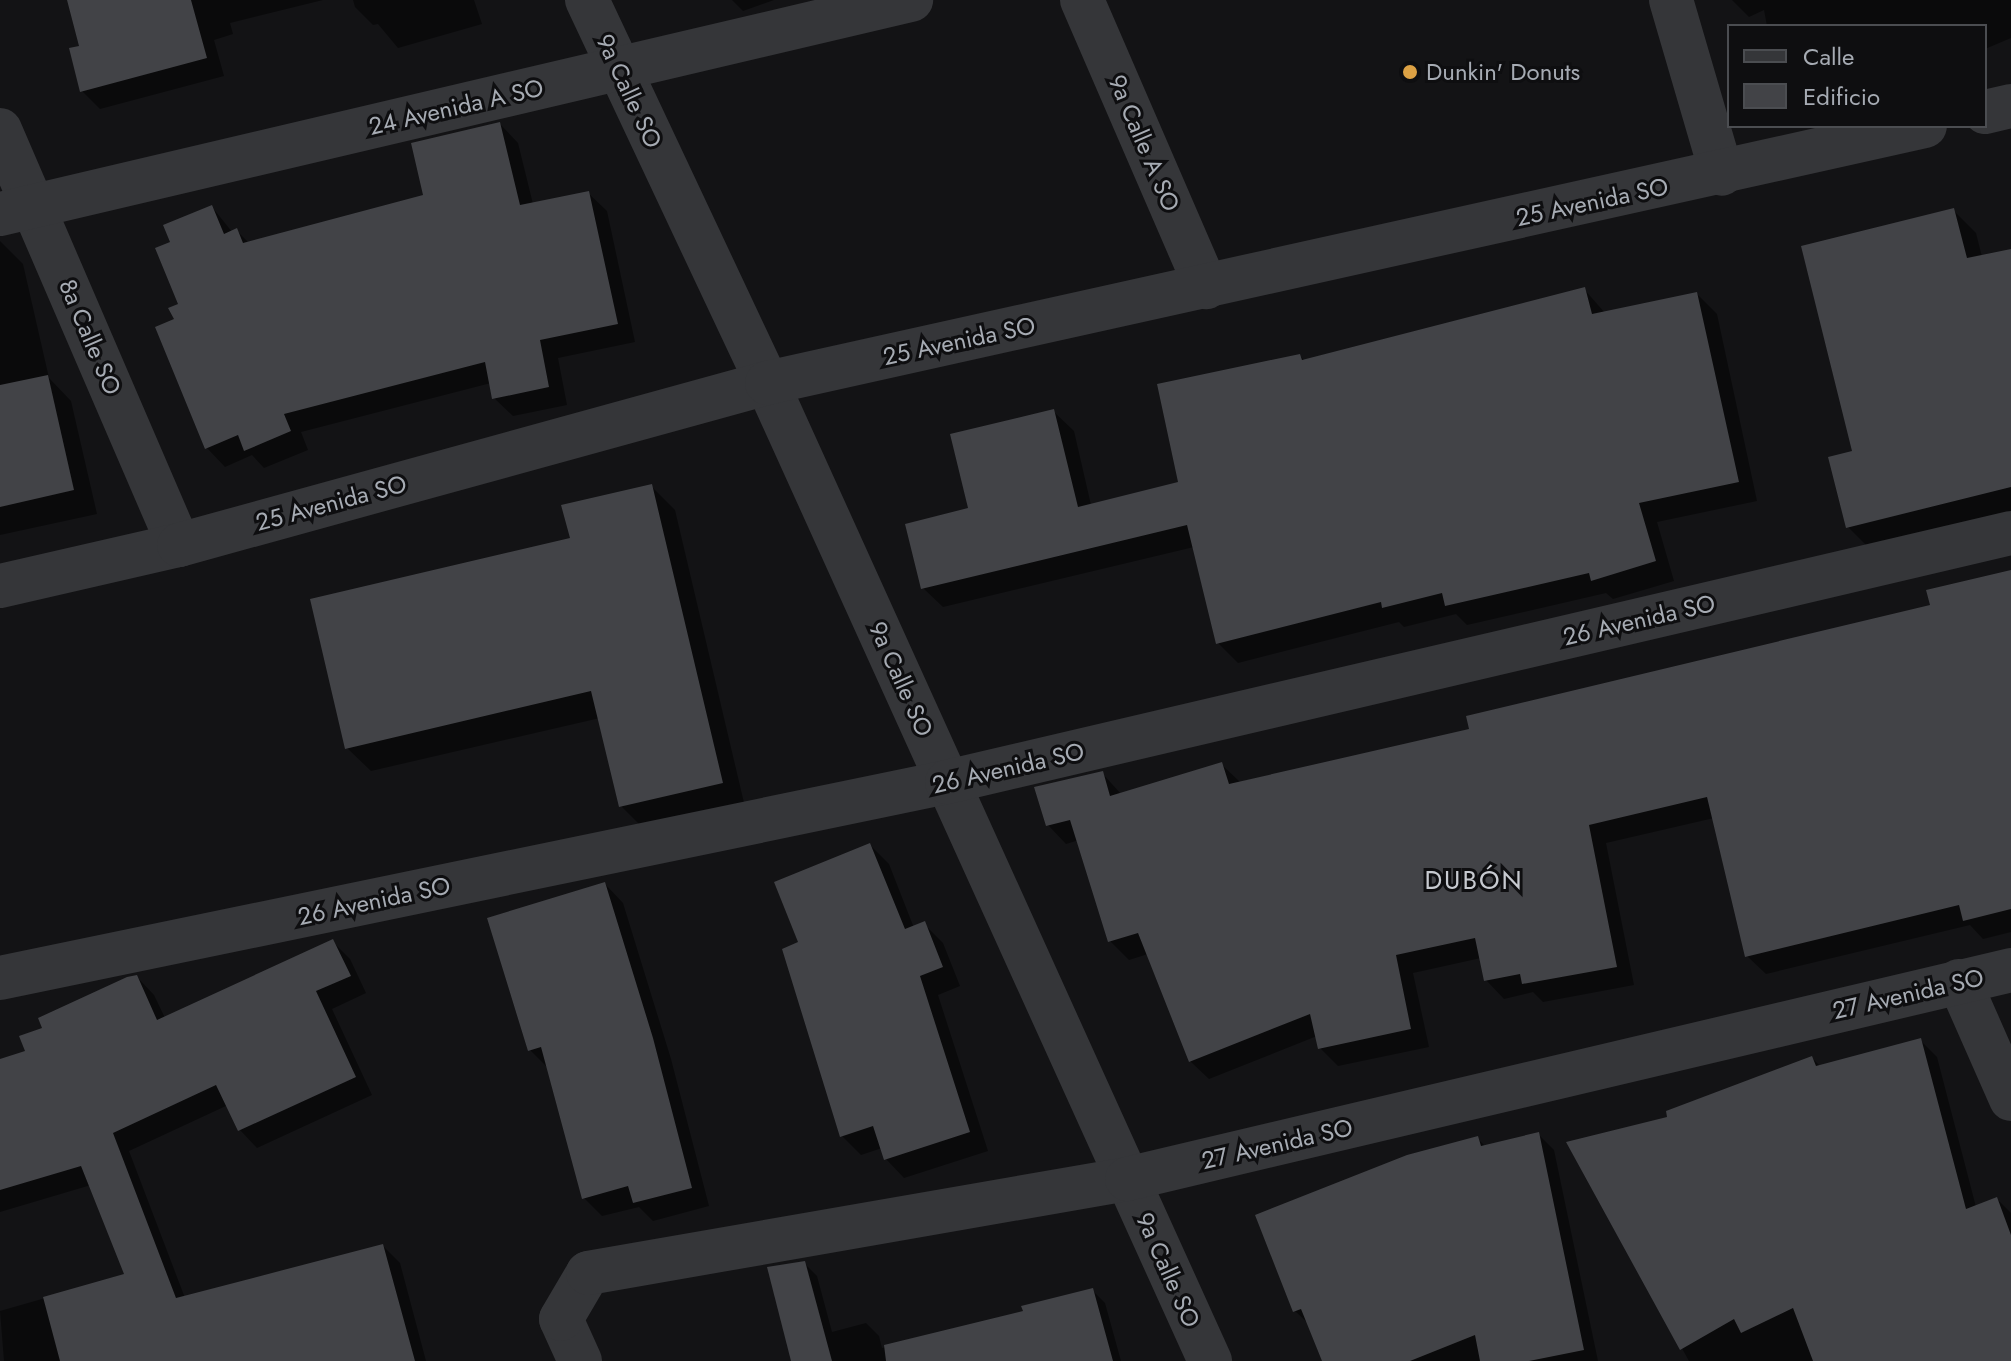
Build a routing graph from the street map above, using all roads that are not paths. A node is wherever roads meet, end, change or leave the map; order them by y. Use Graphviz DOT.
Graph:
graph roads {
  1 [pos="587,0"];
  2 [pos="911,0"];
  3 [pos="1082,0"];
  4 [pos="1671,0"];
  5 [pos="618,69"];
  6 [pos="2011,106"];
  7 [pos="1987,112"];
  8 [pos="1917,128"];
  9 [pos="0,130"];
  10 [pos="1722,174"];
  11 [pos="17,210"];
  12 [pos="1206,287"];
  13 [pos="767,383"];
  14 [pos="2011,533"];
  15 [pos="179,545"];
  16 [pos="0,586"];
  17 [pos="947,782"];
  18 [pos="2011,970"];
  19 [pos="0,978"];
  20 [pos="1959,981"];
  21 [pos="2011,1099"];
  22 [pos="1127,1179"];
  23 [pos="580,1361"];
  24 [pos="1210,1361"];
  1 -- 5 [label="street, 9a Calle SO"];
  2 -- 5 [label="street, 24 Avenida A SO"];
  3 -- 12 [label="street, 9a Calle A SO"];
  4 -- 10 [label="street"];
  5 -- 11 [label="street, 24 Avenida A SO"];
  5 -- 13 [label="street, 9a Calle SO"];
  6 -- 7 [label="street"];
  8 -- 10 [label="street, 25 Avenida SO"];
  9 -- 11 [label="street, 8a Calle SO"];
  10 -- 12 [label="street, 25 Avenida SO"];
  11 -- 15 [label="street, 8a Calle SO"];
  12 -- 13 [label="street, 25 Avenida SO"];
  13 -- 15 [label="street, 25 Avenida SO"];
  13 -- 17 [label="street, 9a Calle SO"];
  14 -- 17 [label="street, 26 Avenida SO"];
  15 -- 16 [label="street, 25 Avenida SO"];
  17 -- 19 [label="street, 26 Avenida SO"];
  17 -- 22 [label="street, 9a Calle SO"];
  18 -- 20 [label="street, 27 Avenida SO"];
  20 -- 21 [label="street"];
  20 -- 22 [label="street, 27 Avenida SO"];
  22 -- 23 [label="street, 27 Avenida SO"];
  22 -- 24 [label="street, 9a Calle SO"];
}
